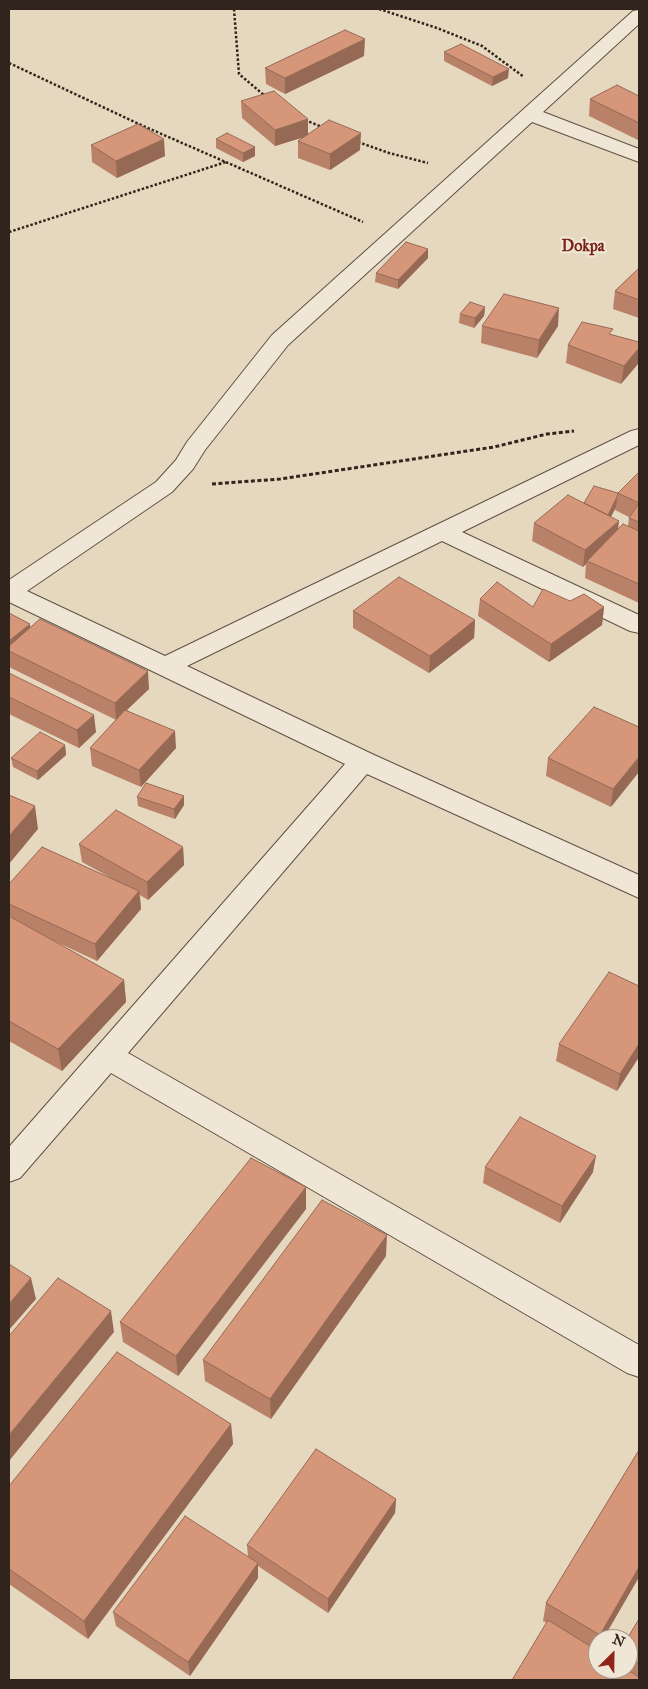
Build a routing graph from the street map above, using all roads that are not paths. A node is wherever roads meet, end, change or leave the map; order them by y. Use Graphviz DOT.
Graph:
graph roads {
  1 [pos="639,15"];
  2 [pos="530,114"];
  3 [pos="639,156"];
  4 [pos="639,436"];
  5 [pos="442,532"];
  6 [pos="9,591"];
  7 [pos="639,625"];
  8 [pos="166,666"];
  9 [pos="363,761"];
  10 [pos="639,887"];
  11 [pos="107,1056"];
  12 [pos="9,1169"];
  13 [pos="639,1362"];
  1 -- 2 [label="street"];
  2 -- 3 [label="street"];
  2 -- 6 [label="street"];
  4 -- 5 [label="street"];
  5 -- 7 [label="street"];
  5 -- 8 [label="street"];
  6 -- 8 [label="street"];
  8 -- 9 [label="street"];
  9 -- 10 [label="street"];
  9 -- 11 [label="street"];
  11 -- 12 [label="street"];
  11 -- 13 [label="street"];
}
